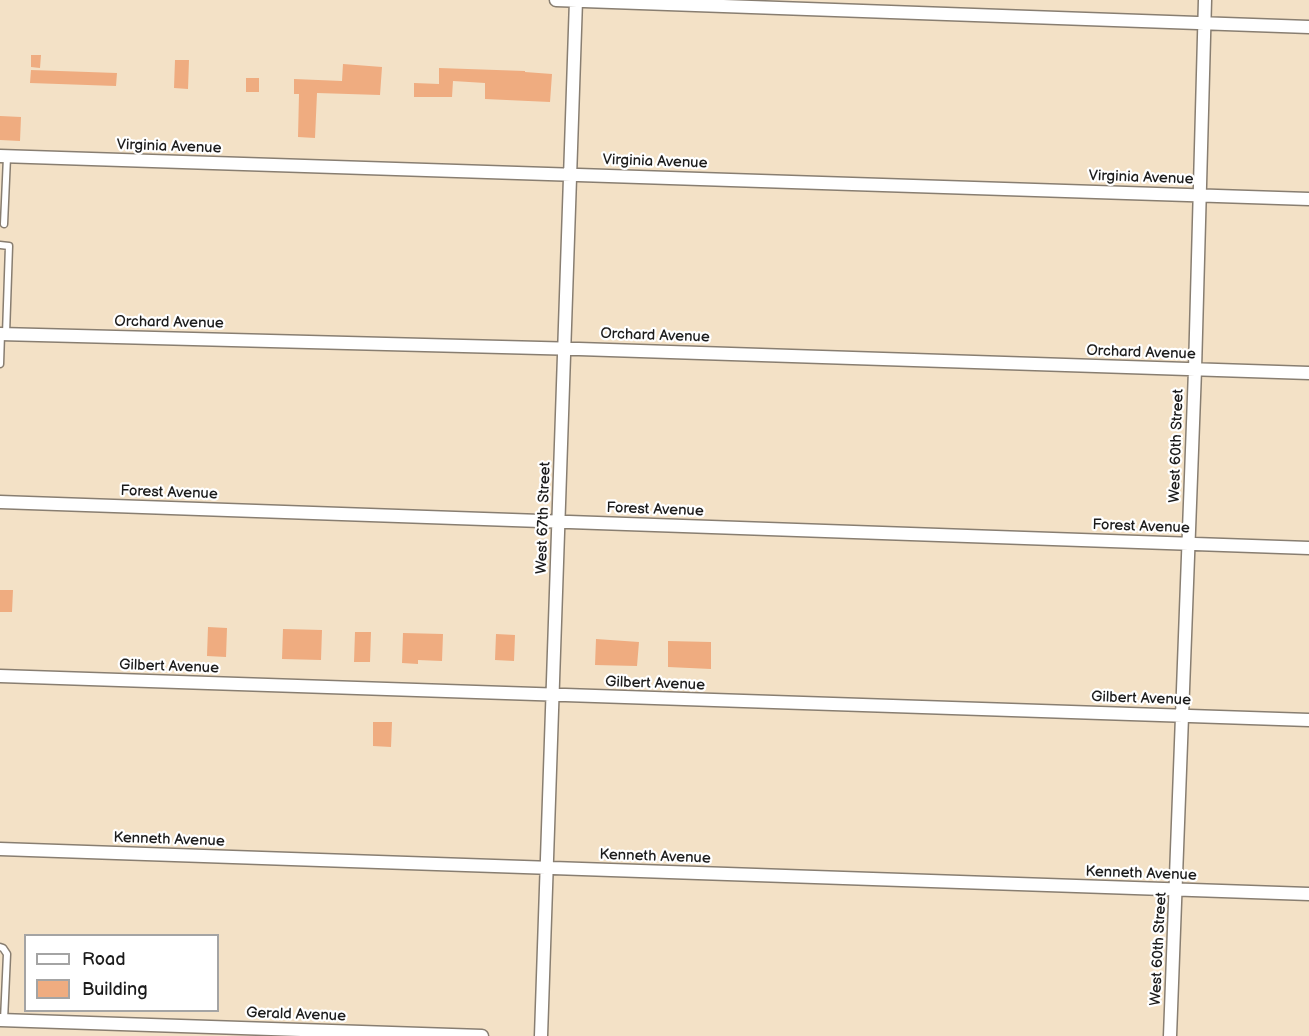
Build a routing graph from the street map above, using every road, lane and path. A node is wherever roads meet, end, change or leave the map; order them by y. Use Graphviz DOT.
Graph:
graph roads {
  1 [pos="556,0"];
  2 [pos="576,0"];
  3 [pos="1205,0"];
  4 [pos="1205,24"];
  5 [pos="1309,27"];
  6 [pos="4,157"];
  7 [pos="570,174"];
  8 [pos="1200,195"];
  9 [pos="1309,199"];
  10 [pos="4,224"];
  11 [pos="0,245"];
  12 [pos="2,334"];
  13 [pos="564,348"];
  14 [pos="0,364"];
  15 [pos="1195,370"];
  16 [pos="1309,373"];
  17 [pos="0,502"];
  18 [pos="559,522"];
  19 [pos="1189,544"];
  20 [pos="1309,548"];
  21 [pos="0,676"];
  22 [pos="552,696"];
  23 [pos="1183,716"];
  24 [pos="1309,720"];
  25 [pos="0,849"];
  26 [pos="547,868"];
  27 [pos="1177,890"];
  28 [pos="1309,894"];
  29 [pos="0,947"];
  30 [pos="2,1020"];
  31 [pos="482,1036"];
  32 [pos="541,1036"];
  33 [pos="1170,1036"];
  1 -- 2 [label="street"];
  2 -- 4 [label="street"];
  2 -- 7 [label="street, West 67th Street"];
  3 -- 4 [label="street, West 60th Street"];
  4 -- 5 [label="street"];
  4 -- 8 [label="street, West 60th Street"];
  6 -- 7 [label="street, Virginia Avenue"];
  6 -- 10 [label="lane"];
  7 -- 8 [label="street, Virginia Avenue"];
  7 -- 13 [label="street, West 67th Street"];
  8 -- 9 [label="street, Virginia Avenue"];
  8 -- 15 [label="street, West 60th Street"];
  11 -- 12 [label="lane"];
  12 -- 13 [label="street, Orchard Avenue"];
  12 -- 14 [label="lane"];
  13 -- 15 [label="street, Orchard Avenue"];
  13 -- 18 [label="street, West 67th Street"];
  15 -- 16 [label="street, Orchard Avenue"];
  15 -- 19 [label="street, West 60th Street"];
  17 -- 18 [label="street, Forest Avenue"];
  18 -- 19 [label="street, Forest Avenue"];
  18 -- 22 [label="street, West 67th Street"];
  19 -- 20 [label="street, Forest Avenue"];
  19 -- 23 [label="street, West 60th Street"];
  21 -- 22 [label="street, Gilbert Avenue"];
  22 -- 23 [label="street, Gilbert Avenue"];
  22 -- 26 [label="street, West 67th Street"];
  23 -- 24 [label="street, Gilbert Avenue"];
  23 -- 27 [label="street, West 60th Street"];
  25 -- 26 [label="street, Kenneth Avenue"];
  26 -- 27 [label="street, Kenneth Avenue"];
  26 -- 32 [label="street, West 67th Street"];
  27 -- 28 [label="street, Kenneth Avenue"];
  27 -- 33 [label="street, West 60th Street"];
  29 -- 30 [label="lane"];
  30 -- 31 [label="street, Gerald Avenue"];
}
